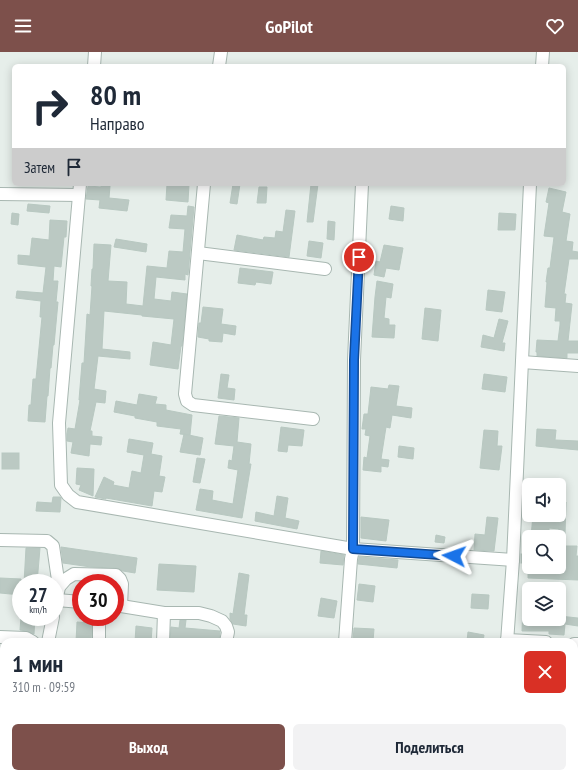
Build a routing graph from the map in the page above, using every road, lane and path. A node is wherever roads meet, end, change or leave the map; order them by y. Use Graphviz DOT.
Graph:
graph roads {
  1 [pos="96,52"];
  2 [pos="221,52"];
  3 [pos="544,52"];
  4 [pos="94,64"];
  5 [pos="219,64"];
  6 [pos="542,64"];
  7 [pos="204,186"];
  8 [pos="362,186"];
  9 [pos="530,186"];
  10 [pos="80,189"];
  11 [pos="0,194"];
  12 [pos="198,253"];
  13 [pos="325,269"];
  14 [pos="522,362"];
  15 [pos="578,366"];
  16 [pos="313,420"];
  17 [pos="0,540"];
  18 [pos="353,549"];
  19 [pos="513,560"];
  20 [pos="57,574"];
  21 [pos="72,576"];
  22 [pos="64,582"];
  23 [pos="124,607"];
  24 [pos="164,614"];
  25 [pos="51,626"];
  26 [pos="100,626"];
  27 [pos="0,637"];
  28 [pos="26,638"];
  29 [pos="49,638"];
  30 [pos="99,638"];
  31 [pos="163,638"];
  32 [pos="227,638"];
  33 [pos="345,638"];
  34 [pos="507,638"];
  1 -- 4 [label="street"];
  2 -- 5 [label="street"];
  3 -- 6 [label="street"];
  7 -- 12 [label="street"];
  8 -- 18 [label="street"];
  9 -- 14 [label="street"];
  10 -- 11 [label="street"];
  10 -- 18 [label="street"];
  12 -- 13 [label="street"];
  12 -- 16 [label="street"];
  14 -- 15 [label="street"];
  14 -- 19 [label="street"];
  17 -- 20 [label="street"];
  18 -- 19 [label="street"];
  18 -- 33 [label="street"];
  19 -- 34 [label="street"];
  21 -- 22 [label="street"];
  23 -- 24 [label="street"];
  24 -- 31 [label="street"];
  24 -- 32 [label="street"];
  25 -- 29 [label="street"];
  26 -- 30 [label="street"];
  27 -- 28 [label="street"];
}
